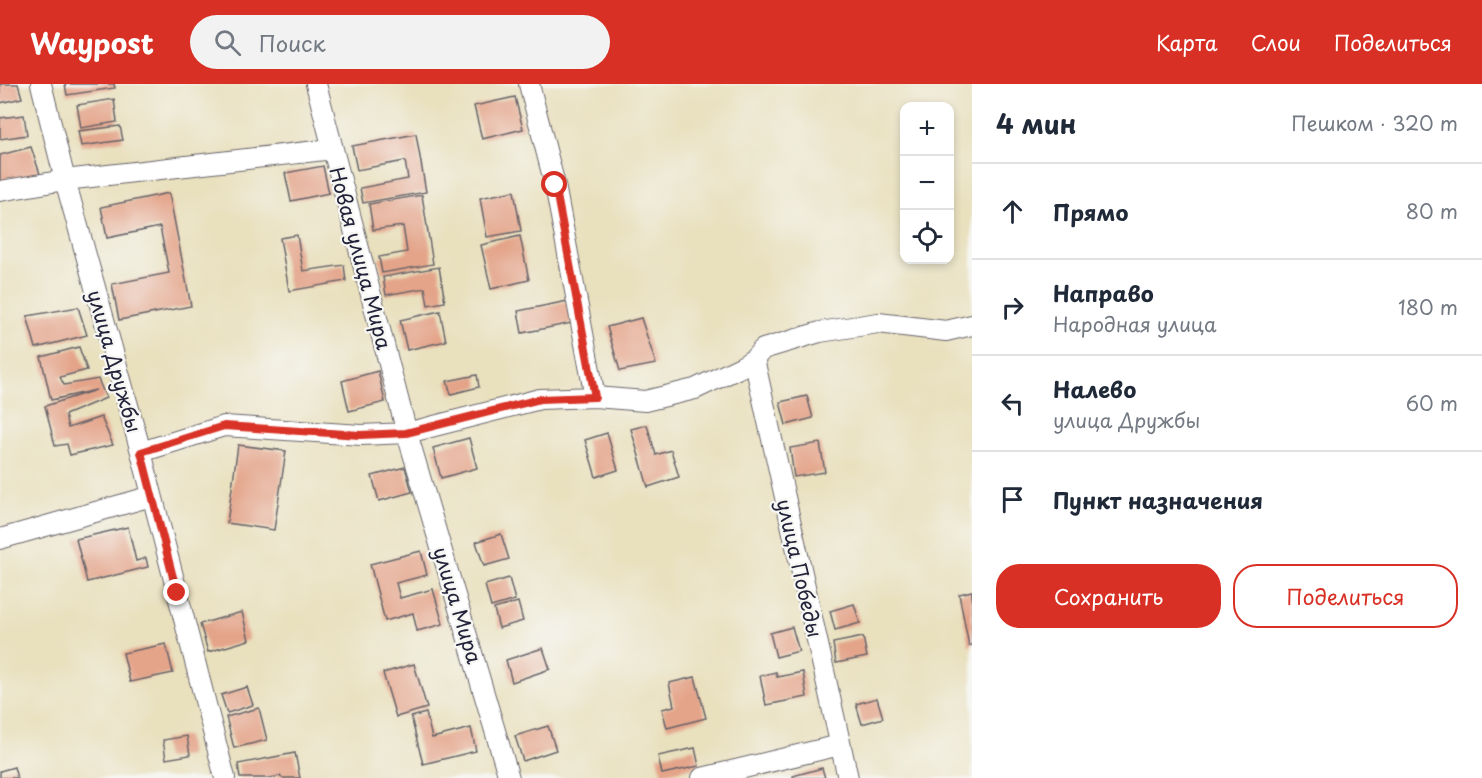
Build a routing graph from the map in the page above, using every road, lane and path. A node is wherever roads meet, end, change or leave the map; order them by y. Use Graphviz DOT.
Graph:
graph roads {
  1 [pos="41,84"];
  2 [pos="316,84"];
  3 [pos="529,84"];
  4 [pos="333,149"];
  5 [pos="65,180"];
  6 [pos="0,191"];
  7 [pos="972,325"];
  8 [pos="754,359"];
  9 [pos="595,397"];
  10 [pos="406,433"];
  11 [pos="141,452"];
  12 [pos="152,496"];
  13 [pos="0,539"];
  14 [pos="840,745"];
  15 [pos="225,778"];
  16 [pos="509,778"];
  17 [pos="702,778"];
  18 [pos="848,778"];
  1 -- 5 [label="street, улица Дружбы"];
  2 -- 4 [label="street, Новая улица Мира"];
  3 -- 9 [label="street"];
  4 -- 5 [label="street"];
  4 -- 10 [label="street, Новая улица Мира"];
  5 -- 6 [label="street"];
  5 -- 11 [label="street, улица Дружбы"];
  7 -- 8 [label="street"];
  8 -- 9 [label="street"];
  8 -- 14 [label="street, улица Победы"];
  9 -- 10 [label="street"];
  10 -- 11 [label="street"];
  10 -- 16 [label="street, улица Мира"];
  11 -- 12 [label="street, улица Дружбы"];
  12 -- 13 [label="street"];
  12 -- 15 [label="street, улица Дружбы"];
  14 -- 17 [label="street"];
  14 -- 18 [label="street, улица Победы"];
}
